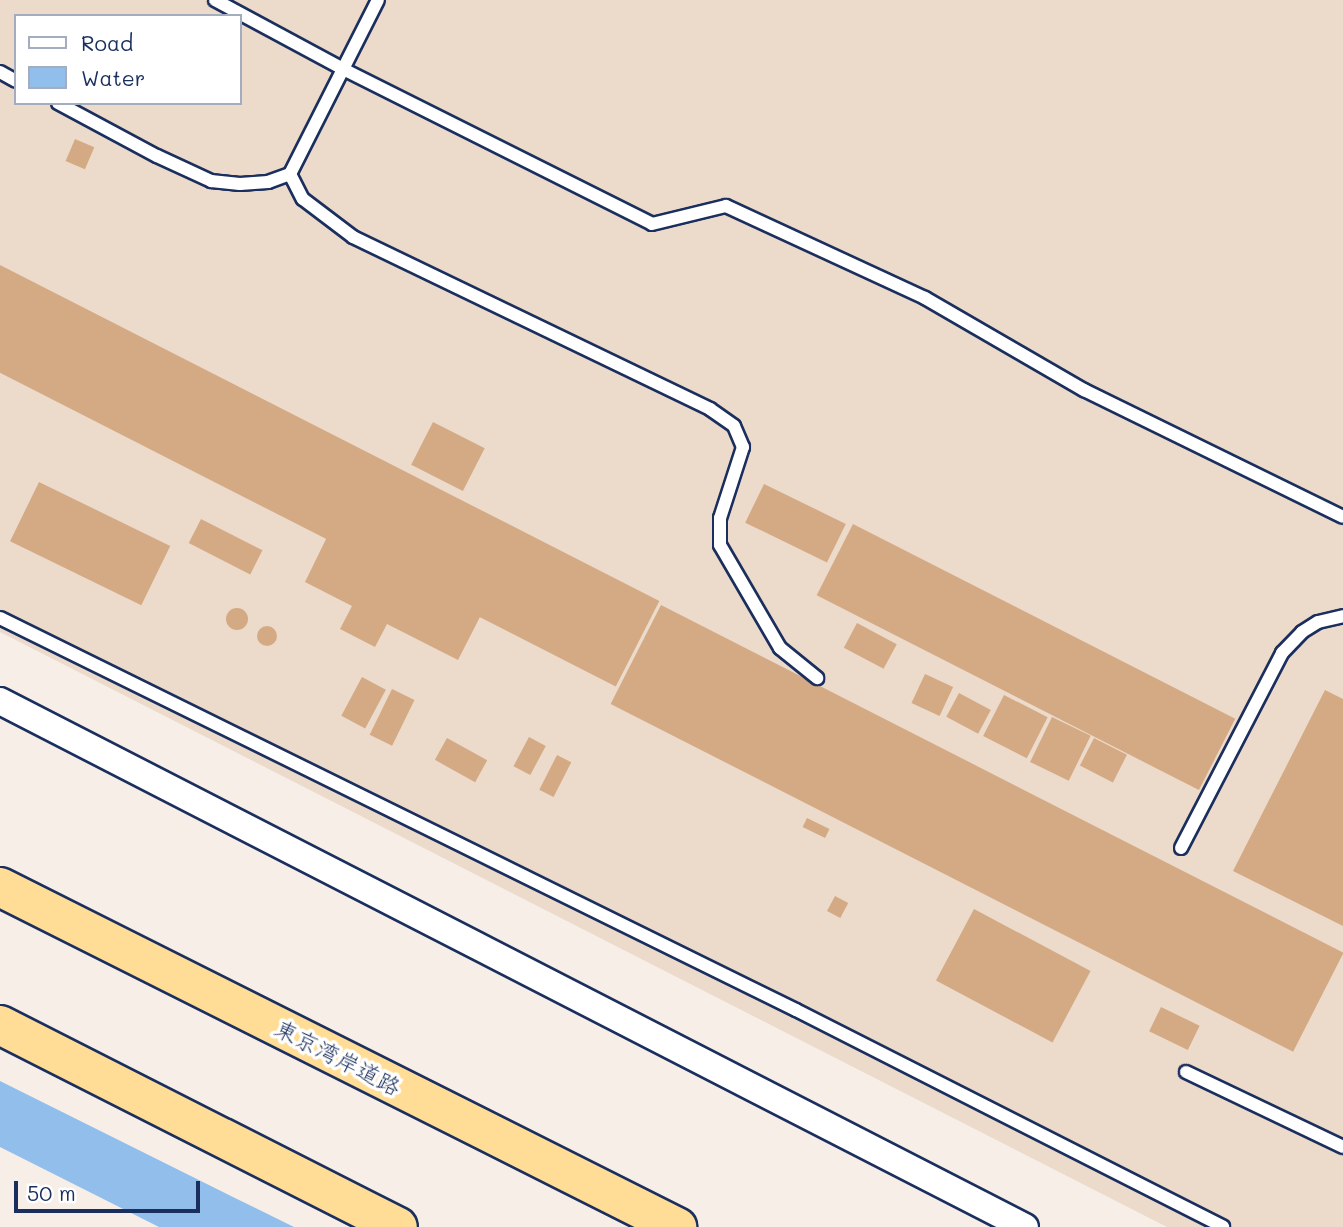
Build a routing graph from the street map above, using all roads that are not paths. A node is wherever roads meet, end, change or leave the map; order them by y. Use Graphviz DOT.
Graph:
graph roads {
  1 [pos="215,0"];
  2 [pos="378,0"];
  3 [pos="241,14"];
  4 [pos="242,15"];
  5 [pos="345,70"];
  6 [pos="62,105"];
  7 [pos="290,174"];
  8 [pos="1343,517"];
  9 [pos="1343,616"];
  10 [pos="0,618"];
  11 [pos="817,678"];
  12 [pos="0,701"];
  13 [pos="1181,848"];
  14 [pos="0,887"];
  15 [pos="0,1025"];
  16 [pos="1186,1072"];
  17 [pos="1343,1147"];
  18 [pos="398,1227"];
  19 [pos="677,1227"];
  20 [pos="1026,1227"];
  21 [pos="1223,1227"];
  1 -- 3 [label="lane"];
  2 -- 5 [label="lane"];
  4 -- 5 [label="lane"];
  5 -- 7 [label="lane"];
  5 -- 8 [label="lane"];
  6 -- 7 [label="lane"];
  7 -- 11 [label="lane"];
  9 -- 13 [label="lane"];
  10 -- 21 [label="lane"];
  12 -- 20 [label="street"];
  14 -- 19 [label="highway, 東京湾岸道路"];
  15 -- 18 [label="highway"];
  16 -- 17 [label="lane"];
}
